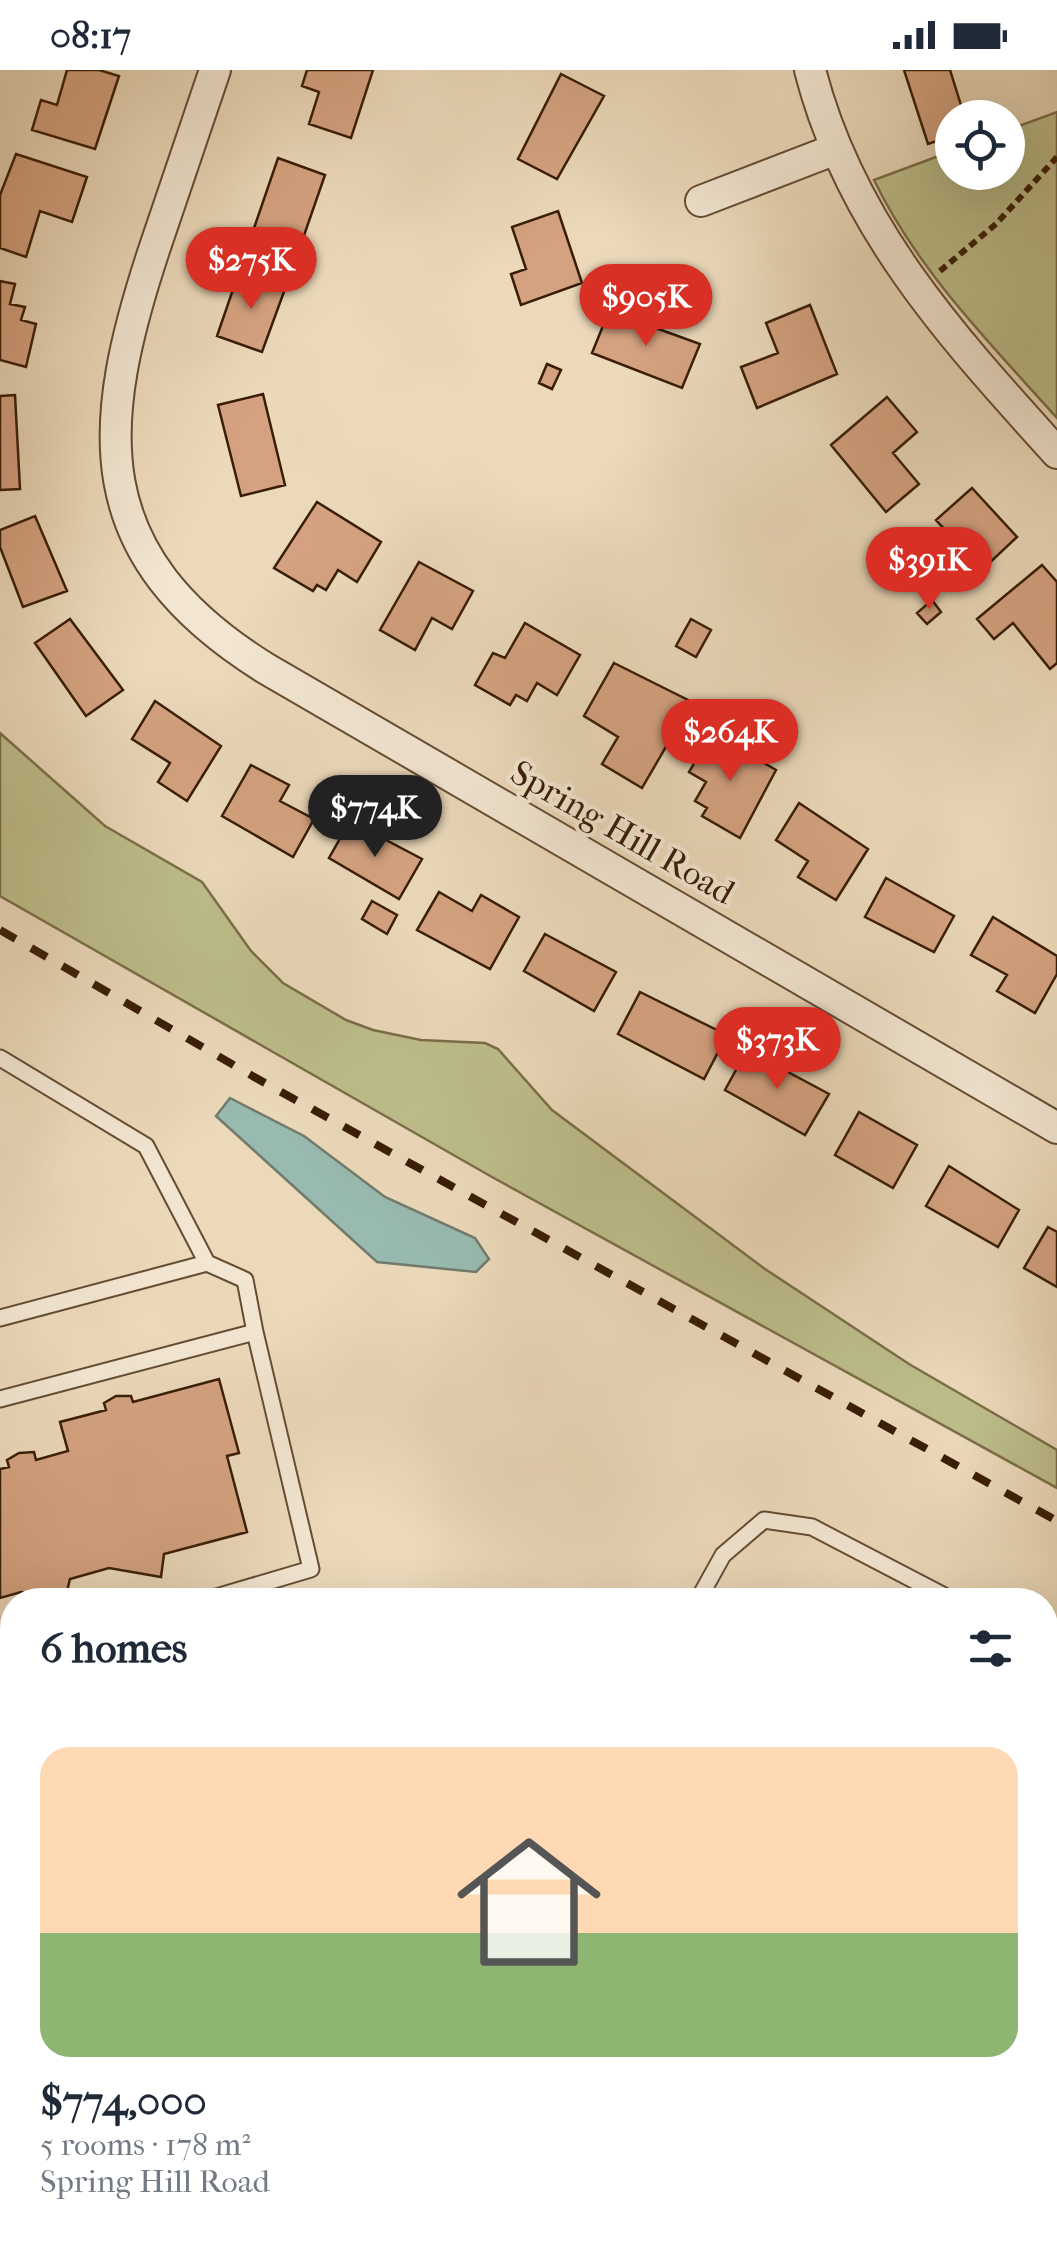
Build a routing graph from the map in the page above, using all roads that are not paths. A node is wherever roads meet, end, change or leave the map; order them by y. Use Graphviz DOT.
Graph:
graph roads {
  1 [pos="215,70"];
  2 [pos="810,70"];
  3 [pos="836,149"];
  4 [pos="701,200"];
  5 [pos="1057,453"];
  6 [pos="0,1058"];
  7 [pos="1057,1128"];
  8 [pos="207,1263"];
  9 [pos="0,1318"];
  10 [pos="256,1332"];
  11 [pos="0,1399"];
  12 [pos="249,1588"];
  13 [pos="705,1588"];
  14 [pos="929,1588"];
  1 -- 7 [label="street, Spring Hill Road"];
  2 -- 3 [label="street"];
  3 -- 4 [label="street"];
  3 -- 5 [label="street"];
  6 -- 8 [label="lane"];
  8 -- 9 [label="lane"];
  8 -- 10 [label="lane"];
  10 -- 11 [label="lane"];
  10 -- 12 [label="lane"];
  13 -- 14 [label="lane"];
}
